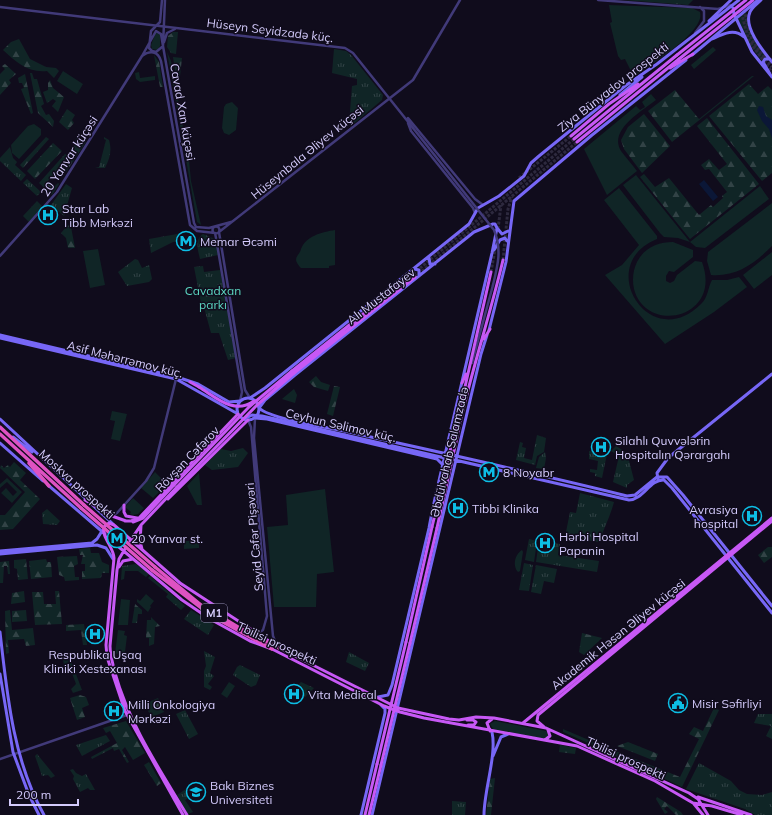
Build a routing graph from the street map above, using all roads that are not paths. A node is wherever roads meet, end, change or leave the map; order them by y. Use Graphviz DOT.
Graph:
graph roads {
  1 [pos="162,0"];
  2 [pos="165,0"];
  3 [pos="460,0"];
  4 [pos="598,0"];
  5 [pos="731,0"];
  6 [pos="738,0"];
  7 [pos="746,0"];
  8 [pos="750,0"];
  9 [pos="753,0"];
  10 [pos="760,0"];
  11 [pos="0,7"];
  12 [pos="699,7"];
  13 [pos="722,9"];
  14 [pos="733,9"];
  15 [pos="746,10"];
  16 [pos="742,13"];
  17 [pos="736,18"];
  18 [pos="164,22"];
  19 [pos="144,25"];
  20 [pos="156,26"];
  21 [pos="164,27"];
  22 [pos="171,28"];
  23 [pos="181,28"];
  24 [pos="151,30"];
  25 [pos="163,33"];
  26 [pos="690,38"];
  27 [pos="747,42"];
  28 [pos="706,43"];
  29 [pos="149,46"];
  30 [pos="163,46"];
  31 [pos="154,52"];
  32 [pos="693,54"];
  33 [pos="142,56"];
  34 [pos="758,60"];
  35 [pos="771,61"];
  36 [pos="657,64"];
  37 [pos="764,64"];
  38 [pos="771,70"];
  39 [pos="654,73"];
  40 [pos="771,76"];
  41 [pos="657,77"];
  42 [pos="389,97"];
  43 [pos="609,104"];
  44 [pos="402,113"];
  45 [pos="571,136"];
  46 [pos="460,181"];
  47 [pos="454,185"];
  48 [pos="503,193"];
  49 [pos="475,199"];
  50 [pos="515,200"];
  51 [pos="467,201"];
  52 [pos="486,203"];
  53 [pos="475,215"];
  54 [pos="236,220"];
  55 [pos="216,227"];
  56 [pos="497,228"];
  57 [pos="509,228"];
  58 [pos="219,232"];
  59 [pos="215,233"];
  60 [pos="508,243"];
  61 [pos="492,253"];
  62 [pos="431,255"];
  63 [pos="0,256"];
  64 [pos="503,260"];
  65 [pos="438,262"];
  66 [pos="412,270"];
  67 [pos="491,272"];
  68 [pos="415,276"];
  69 [pos="490,299"];
  70 [pos="490,329"];
  71 [pos="485,331"];
  72 [pos="0,336"];
  73 [pos="484,339"];
  74 [pos="236,346"];
  75 [pos="479,350"];
  76 [pos="481,354"];
  77 [pos="475,360"];
  78 [pos="114,363"];
  79 [pos="469,369"];
  80 [pos="293,372"];
  81 [pos="772,374"];
  82 [pos="176,379"];
  83 [pos="190,382"];
  84 [pos="462,383"];
  85 [pos="272,385"];
  86 [pos="277,390"];
  87 [pos="250,398"];
  88 [pos="240,401"];
  89 [pos="229,402"];
  90 [pos="225,407"];
  91 [pos="259,408"];
  92 [pos="462,410"];
  93 [pos="238,414"];
  94 [pos="274,415"];
  95 [pos="255,418"];
  96 [pos="0,419"];
  97 [pos="248,420"];
  98 [pos="273,421"];
  99 [pos="229,424"];
  100 [pos="236,425"];
  101 [pos="0,427"];
  102 [pos="236,430"];
  103 [pos="0,434"];
  104 [pos="374,442"];
  105 [pos="0,443"];
  106 [pos="363,443"];
  107 [pos="447,446"];
  108 [pos="459,449"];
  109 [pos="18,450"];
  110 [pos="419,452"];
  111 [pos="430,454"];
  112 [pos="423,456"];
  113 [pos="444,456"];
  114 [pos="456,458"];
  115 [pos="44,461"];
  116 [pos="442,468"];
  117 [pos="454,470"];
  118 [pos="658,479"];
  119 [pos="49,486"];
  120 [pos="175,486"];
  121 [pos="617,495"];
  122 [pos="86,500"];
  123 [pos="162,503"];
  124 [pos="124,505"];
  125 [pos="82,506"];
  126 [pos="93,506"];
  127 [pos="690,507"];
  128 [pos="83,516"];
  129 [pos="112,516"];
  130 [pos="141,516"];
  131 [pos="772,518"];
  132 [pos="125,521"];
  133 [pos="772,521"];
  134 [pos="114,525"];
  135 [pos="141,525"];
  136 [pos="97,528"];
  137 [pos="103,532"];
  138 [pos="126,536"];
  139 [pos="430,536"];
  140 [pos="435,537"];
  141 [pos="97,540"];
  142 [pos="131,540"];
  143 [pos="426,542"];
  144 [pos="436,544"];
  145 [pos="127,545"];
  146 [pos="118,546"];
  147 [pos="124,551"];
  148 [pos="0,552"];
  149 [pos="146,554"];
  150 [pos="731,554"];
  151 [pos="422,557"];
  152 [pos="726,558"];
  153 [pos="433,560"];
  154 [pos="139,562"];
  155 [pos="424,564"];
  156 [pos="429,564"];
  157 [pos="114,565"];
  158 [pos="153,569"];
  159 [pos="117,570"];
  160 [pos="268,606"];
  161 [pos="772,606"];
  162 [pos="772,613"];
  163 [pos="254,631"];
  164 [pos="0,632"];
  165 [pos="408,643"];
  166 [pos="106,646"];
  167 [pos="110,646"];
  168 [pos="272,649"];
  169 [pos="280,649"];
  170 [pos="0,674"];
  171 [pos="392,685"];
  172 [pos="402,689"];
  173 [pos="374,697"];
  174 [pos="380,704"];
  175 [pos="397,710"];
  176 [pos="404,712"];
  177 [pos="127,715"];
  178 [pos="424,718"];
  179 [pos="494,718"];
  180 [pos="459,720"];
  181 [pos="523,723"];
  182 [pos="382,726"];
  183 [pos="393,728"];
  184 [pos="547,729"];
  185 [pos="491,731"];
  186 [pos="508,734"];
  187 [pos="543,740"];
  188 [pos="18,752"];
  189 [pos="13,754"];
  190 [pos="493,754"];
  191 [pos="0,758"];
  192 [pos="379,765"];
  193 [pos="697,798"];
  194 [pos="693,802"];
  195 [pos="701,804"];
  196 [pos="712,806"];
  197 [pos="706,814"];
  198 [pos="40,815"];
  199 [pos="44,815"];
  200 [pos="183,815"];
  201 [pos="187,815"];
  202 [pos="361,815"];
  203 [pos="365,815"];
  204 [pos="369,815"];
  205 [pos="372,815"];
  206 [pos="484,815"];
  207 [pos="742,815"];
  208 [pos="751,815"];
  1 -- 20 [label="street"];
  2 -- 18 [label="street, Cavad Xan küçəsi"];
  3 -- 42 [label="street, Hüseynbala Əliyev küçəsi"];
  4 -- 12 [label="street"];
  5 -- 13 [label="main road"];
  6 -- 13 [label="street"];
  6 -- 14 [label="main road"];
  6 -- 26 [label="main road, Ziya Bünyadov prospekti"];
  7 -- 39 [label="main road, Ziya Bünyadov prospekti, bridge"];
  8 -- 15 [label="main road"];
  9 -- 41 [label="main road, Ziya Bünyadov prospekti, bridge"];
  10 -- 15 [label="main road, Ziya Bünyadov prospekti"];
  10 -- 35 [label="main road"];
  11 -- 19 [label="street, Hüseyn Seyidzadə küç."];
  12 -- 13 [label="street"];
  12 -- 26 [label="street"];
  13 -- 26 [label="main road"];
  14 -- 16 [label="main road"];
  14 -- 17 [label="main road"];
  15 -- 16 [label="main road, Ziya Bünyadov prospekti"];
  16 -- 17 [label="main road, Ziya Bünyadov prospekti"];
  17 -- 27 [label="main road"];
  17 -- 28 [label="main road, Ziya Bünyadov prospekti"];
  18 -- 21 [label="street, Cavad Xan küçəsi"];
  18 -- 22 [label="street"];
  19 -- 20 [label="street, Hüseyn Seyidzadə küç."];
  19 -- 24 [label="street"];
  20 -- 21 [label="street, Hüseyn Seyidzadə küç."];
  20 -- 24 [label="street"];
  20 -- 25 [label="street"];
  21 -- 22 [label="street, Hüseyn Seyidzadə küç."];
  21 -- 25 [label="street, Cavad Xan küçəsi"];
  22 -- 23 [label="street, Hüseyn Seyidzadə küç."];
  23 -- 30 [label="street"];
  23 -- 42 [label="street, Hüseyn Seyidzadə küç."];
  24 -- 29 [label="street"];
  25 -- 30 [label="street, Cavad Xan küçəsi"];
  26 -- 36 [label="main road, Ziya Bünyadov prospekti"];
  27 -- 28 [label="main road"];
  27 -- 34 [label="main road"];
  28 -- 32 [label="main road, Ziya Bünyadov prospekti"];
  29 -- 30 [label="street, 20 Yanvar küçəsi"];
  29 -- 31 [label="street, Cavad Xan küçəsi"];
  29 -- 33 [label="street, 20 Yanvar küçəsi"];
  30 -- 31 [label="street"];
  30 -- 55 [label="street, Cavad Xan küçəsi"];
  31 -- 33 [label="street"];
  31 -- 59 [label="street, Cavad Xan küçəsi"];
  32 -- 41 [label="main road"];
  32 -- 50 [label="main road, Ziya Bünyadov prospekti"];
  33 -- 63 [label="street, 20 Yanvar küçəsi"];
  34 -- 37 [label="main road"];
  34 -- 40 [label="main road"];
  35 -- 37 [label="main road"];
  36 -- 43 [label="main road"];
  36 -- 48 [label="main road, Ziya Bünyadov prospekti"];
  37 -- 38 [label="main road"];
  38 -- 40 [label="main road"];
  39 -- 41 [label="main road, Ziya Bünyadov prospekti"];
  39 -- 43 [label="main road, Ziya Bünyadov prospekti"];
  42 -- 44 [label="street, Hüseyn Seyidzadə küç."];
  42 -- 54 [label="street, Hüseynbala Əliyev küçəsi"];
  43 -- 45 [label="main road, Ziya Bünyadov prospekti"];
  44 -- 46 [label="street"];
  44 -- 47 [label="street"];
  44 -- 69 [label="street, bridge"];
  46 -- 47 [label="street"];
  46 -- 49 [label="street"];
  47 -- 51 [label="street"];
  48 -- 52 [label="main road, Alı Mustafayev"];
  49 -- 51 [label="street"];
  49 -- 52 [label="street"];
  50 -- 57 [label="main road, Əbdülvahab Salamzadə"];
  51 -- 53 [label="street"];
  52 -- 53 [label="main road, Alı Mustafayev"];
  53 -- 62 [label="main road, Alı Mustafayev"];
  54 -- 55 [label="street"];
  54 -- 58 [label="street, Hüseynbala Əliyev küçəsi"];
  55 -- 58 [label="street"];
  55 -- 59 [label="street"];
  56 -- 57 [label="main road"];
  56 -- 61 [label="main road"];
  56 -- 65 [label="main road, Alı Mustafayev"];
  57 -- 60 [label="main road, Əbdülvahab Salamzadə"];
  58 -- 59 [label="street"];
  58 -- 74 [label="street"];
  59 -- 74 [label="street"];
  60 -- 61 [label="main road"];
  60 -- 70 [label="main road, Əbdülvahab Salamzadə"];
  61 -- 84 [label="main road, Əbdülvahab Salamzadə"];
  62 -- 65 [label="main road"];
  62 -- 66 [label="main road, Alı Mustafayev"];
  64 -- 71 [label="main road, Əbdülvahab Salamzadə"];
  65 -- 68 [label="main road, Alı Mustafayev"];
  66 -- 68 [label="main road"];
  66 -- 85 [label="main road, Alı Mustafayev"];
  67 -- 79 [label="main road, Əbdülvahab Salamzadə"];
  68 -- 80 [label="main road, Alı Mustafayev"];
  68 -- 86 [label="main road, Alı Mustafayev"];
  69 -- 77 [label="street"];
  69 -- 79 [label="street"];
  70 -- 73 [label="main road"];
  70 -- 76 [label="main road, Əbdülvahab Salamzadə"];
  71 -- 73 [label="main road"];
  71 -- 75 [label="main road, Əbdülvahab Salamzadə"];
  72 -- 78 [label="main road, Asif Məhərrəmov küç."];
  73 -- 75 [label="main road"];
  73 -- 76 [label="main road"];
  74 -- 87 [label="street"];
  74 -- 88 [label="street"];
  75 -- 77 [label="main road, Əbdülvahab Salamzadə"];
  76 -- 108 [label="main road, Əbdülvahab Salamzadə"];
  77 -- 92 [label="main road, Əbdülvahab Salamzadə"];
  78 -- 82 [label="main road, Asif Məhərrəmov küç."];
  78 -- 83 [label="main road, Asif Məhərrəmov küç."];
  79 -- 84 [label="main road"];
  79 -- 92 [label="main road, Əbdülvahab Salamzadə"];
  80 -- 85 [label="main road, Rövşən Cəfərov, bridge"];
  80 -- 100 [label="main road, Rövşən Cəfərov, bridge"];
  81 -- 118 [label="main road"];
  82 -- 90 [label="main road, Asif Məhərrəmov küç."];
  82 -- 124 [label="street"];
  83 -- 85 [label="main road, bridge"];
  83 -- 89 [label="main road, Asif Məhərrəmov küç."];
  84 -- 107 [label="main road, Əbdülvahab Salamzadə"];
  85 -- 86 [label="main road"];
  85 -- 87 [label="main road, Alı Mustafayev"];
  85 -- 120 [label="main road, Rövşən Cəfərov, bridge"];
  86 -- 91 [label="main road, Alı Mustafayev"];
  87 -- 88 [label="main road"];
  87 -- 91 [label="main road"];
  88 -- 89 [label="main road"];
  88 -- 93 [label="main road"];
  89 -- 90 [label="main road"];
  90 -- 93 [label="main road, Asif Məhərrəmov küç."];
  91 -- 94 [label="main road, Ceyhun Səlimov küç."];
  91 -- 95 [label="main road"];
  92 -- 139 [label="main road, Əbdülvahab Salamzadə, bridge"];
  92 -- 140 [label="main road, Əbdülvahab Salamzadə, bridge"];
  93 -- 97 [label="main road"];
  93 -- 99 [label="main road"];
  94 -- 98 [label="main road"];
  94 -- 113 [label="main road, Ceyhun Səlimov küç."];
  95 -- 97 [label="main road"];
  95 -- 98 [label="main road, Ceyhun Səlimov küç."];
  95 -- 160 [label="street, Seyid Cəfər Pişəvəri"];
  96 -- 115 [label="main road, Moskva prospekti"];
  97 -- 102 [label="main road"];
  97 -- 160 [label="street, Seyid Cəfər Pişəvəri"];
  98 -- 106 [label="main road, Ceyhun Səlimov küç."];
  99 -- 102 [label="main road"];
  99 -- 130 [label="main road"];
  100 -- 104 [label="main road, Ceyhun Səlimov küç., bridge"];
  100 -- 120 [label="main road, Rövşən Cəfərov, bridge"];
  101 -- 115 [label="main road"];
  101 -- 125 [label="highway, Moskva prospekti / M1"];
  102 -- 123 [label="main road"];
  103 -- 109 [label="highway, Moskva prospekti / M1"];
  104 -- 106 [label="main road"];
  104 -- 110 [label="main road, Ceyhun Səlimov küç."];
  105 -- 119 [label="main road, Moskva prospekti"];
  106 -- 112 [label="main road, Ceyhun Səlimov küç."];
  107 -- 108 [label="main road"];
  107 -- 113 [label="main road, Əbdülvahab Salamzadə"];
  108 -- 114 [label="main road, Əbdülvahab Salamzadə"];
  109 -- 119 [label="highway"];
  109 -- 125 [label="highway, Moskva prospekti / M1"];
  110 -- 111 [label="main road, Ceyhun Səlimov küç."];
  110 -- 112 [label="main road"];
  111 -- 112 [label="main road"];
  111 -- 113 [label="main road, Ceyhun Səlimov küç."];
  112 -- 116 [label="main road, Ceyhun Səlimov küç."];
  113 -- 114 [label="main road"];
  113 -- 116 [label="main road, Əbdülvahab Salamzadə"];
  114 -- 117 [label="main road, Əbdülvahab Salamzadə"];
  114 -- 121 [label="main road"];
  115 -- 122 [label="main road, Moskva prospekti"];
  116 -- 117 [label="main road"];
  116 -- 143 [label="main road, Əbdülvahab Salamzadə"];
  117 -- 144 [label="main road, Əbdülvahab Salamzadə"];
  118 -- 121 [label="main road"];
  118 -- 121 [label="main road"];
  118 -- 127 [label="main road"];
  119 -- 128 [label="main road, Moskva prospekti"];
  120 -- 123 [label="main road, Rövşən Cəfərov"];
  120 -- 132 [label="main road, Rövşən Cəfərov"];
  122 -- 126 [label="main road, Moskva prospekti"];
  122 -- 129 [label="main road"];
  123 -- 135 [label="main road, Rövşən Cəfərov"];
  124 -- 129 [label="street"];
  124 -- 130 [label="main road"];
  125 -- 158 [label="highway, Moskva prospekti / M1, bridge"];
  126 -- 128 [label="main road"];
  126 -- 134 [label="main road, Moskva prospekti"];
  127 -- 150 [label="main road"];
  127 -- 152 [label="main road"];
  128 -- 136 [label="main road, Moskva prospekti"];
  129 -- 132 [label="main road"];
  130 -- 132 [label="main road"];
  131 -- 150 [label="main road"];
  133 -- 150 [label="main road"];
  134 -- 137 [label="main road"];
  134 -- 138 [label="main road, Tbilisi prospekti"];
  135 -- 142 [label="main road, Rövşən Cəfərov"];
  135 -- 149 [label="main road"];
  136 -- 137 [label="main road, Moskva prospekti"];
  136 -- 141 [label="main road"];
  137 -- 141 [label="main road"];
  137 -- 146 [label="main road, Tbilisi prospekti"];
  137 -- 157 [label="main road"];
  138 -- 142 [label="main road, Tbilisi prospekti"];
  138 -- 145 [label="main road"];
  139 -- 143 [label="main road"];
  139 -- 155 [label="main road, Əbdülvahab Salamzadə"];
  140 -- 144 [label="main road"];
  140 -- 156 [label="main road, Əbdülvahab Salamzadə"];
  141 -- 148 [label="main road"];
  142 -- 145 [label="main road, Rövşən Cəfərov"];
  142 -- 149 [label="main road, Tbilisi prospekti"];
  143 -- 151 [label="main road, Əbdülvahab Salamzadə"];
  144 -- 153 [label="main road, Əbdülvahab Salamzadə"];
  145 -- 146 [label="main road"];
  145 -- 147 [label="main road, Rövşən Cəfərov"];
  146 -- 147 [label="main road, Tbilisi prospekti"];
  147 -- 154 [label="main road, Tbilisi prospekti"];
  147 -- 159 [label="main road, Rövşən Cəfərov"];
  148 -- 157 [label="main road"];
  149 -- 154 [label="main road"];
  149 -- 163 [label="main road, Tbilisi prospekti"];
  150 -- 152 [label="main road"];
  150 -- 161 [label="main road"];
  151 -- 155 [label="main road"];
  151 -- 171 [label="main road, Əbdülvahab Salamzadə"];
  152 -- 162 [label="main road"];
  152 -- 181 [label="main road, Akademik Həsən Əliyev küçəsi"];
  152 -- 184 [label="main road, Akademik Həsən Əliyev küçəsi"];
  153 -- 156 [label="main road"];
  153 -- 172 [label="main road, Əbdülvahab Salamzadə"];
  154 -- 159 [label="main road"];
  154 -- 168 [label="main road, Tbilisi prospekti"];
  155 -- 165 [label="main road, Əbdülvahab Salamzadə"];
  156 -- 165 [label="main road, Əbdülvahab Salamzadə"];
  157 -- 166 [label="main road"];
  158 -- 168 [label="highway, Moskva prospekti / M1"];
  158 -- 169 [label="highway, Moskva prospekti / M1"];
  159 -- 167 [label="main road, Rövşən Cəfərov"];
  160 -- 163 [label="street, Seyid Cəfər Pişəvəri"];
  160 -- 169 [label="street, Seyid Cəfər Pişəvəri"];
  163 -- 169 [label="main road, Tbilisi prospekti"];
  164 -- 188 [label="main road"];
  165 -- 192 [label="main road, Əbdülvahab Salamzadə, bridge"];
  166 -- 167 [label="main road"];
  166 -- 177 [label="main road"];
  167 -- 201 [label="main road, Rövşən Cəfərov"];
  168 -- 174 [label="main road, Tbilisi prospekti"];
  169 -- 173 [label="main road, Tbilisi prospekti"];
  170 -- 189 [label="main road"];
  171 -- 172 [label="main road"];
  171 -- 173 [label="main road"];
  172 -- 175 [label="main road, Əbdülvahab Salamzadə"];
  173 -- 175 [label="main road, Tbilisi prospekti"];
  174 -- 175 [label="main road, Tbilisi prospekti"];
  174 -- 182 [label="main road"];
  175 -- 176 [label="main road"];
  175 -- 183 [label="main road, Əbdülvahab Salamzadə"];
  176 -- 178 [label="main road, Tbilisi prospekti"];
  176 -- 180 [label="main road, Tbilisi prospekti"];
  177 -- 188 [label="street"];
  177 -- 200 [label="main road"];
  178 -- 180 [label="main road"];
  178 -- 185 [label="main road, Tbilisi prospekti"];
  179 -- 180 [label="main road, Tbilisi prospekti"];
  179 -- 181 [label="main road, Tbilisi prospekti"];
  179 -- 185 [label="main road"];
  181 -- 184 [label="main road, Tbilisi prospekti"];
  182 -- 183 [label="main road"];
  182 -- 202 [label="main road"];
  183 -- 205 [label="main road, Əbdülvahab Salamzadə"];
  184 -- 187 [label="main road"];
  184 -- 193 [label="main road, Tbilisi prospekti"];
  185 -- 186 [label="main road, Tbilisi prospekti"];
  185 -- 190 [label="main road"];
  186 -- 187 [label="main road, Tbilisi prospekti"];
  186 -- 190 [label="main road"];
  187 -- 194 [label="main road, Tbilisi prospekti"];
  188 -- 189 [label="street"];
  188 -- 199 [label="main road"];
  189 -- 191 [label="street"];
  189 -- 198 [label="main road"];
  190 -- 206 [label="main road"];
  192 -- 203 [label="main road, Əbdülvahab Salamzadə"];
  192 -- 204 [label="main road, Əbdülvahab Salamzadə"];
  193 -- 194 [label="main road"];
  193 -- 194 [label="main road"];
  193 -- 195 [label="main road"];
  193 -- 208 [label="main road, Tbilisi prospekti"];
  194 -- 195 [label="main road, Tbilisi prospekti"];
  194 -- 197 [label="main road"];
  195 -- 196 [label="main road, Tbilisi prospekti"];
  195 -- 197 [label="main road"];
  196 -- 197 [label="main road"];
  196 -- 207 [label="main road, Tbilisi prospekti"];
}
